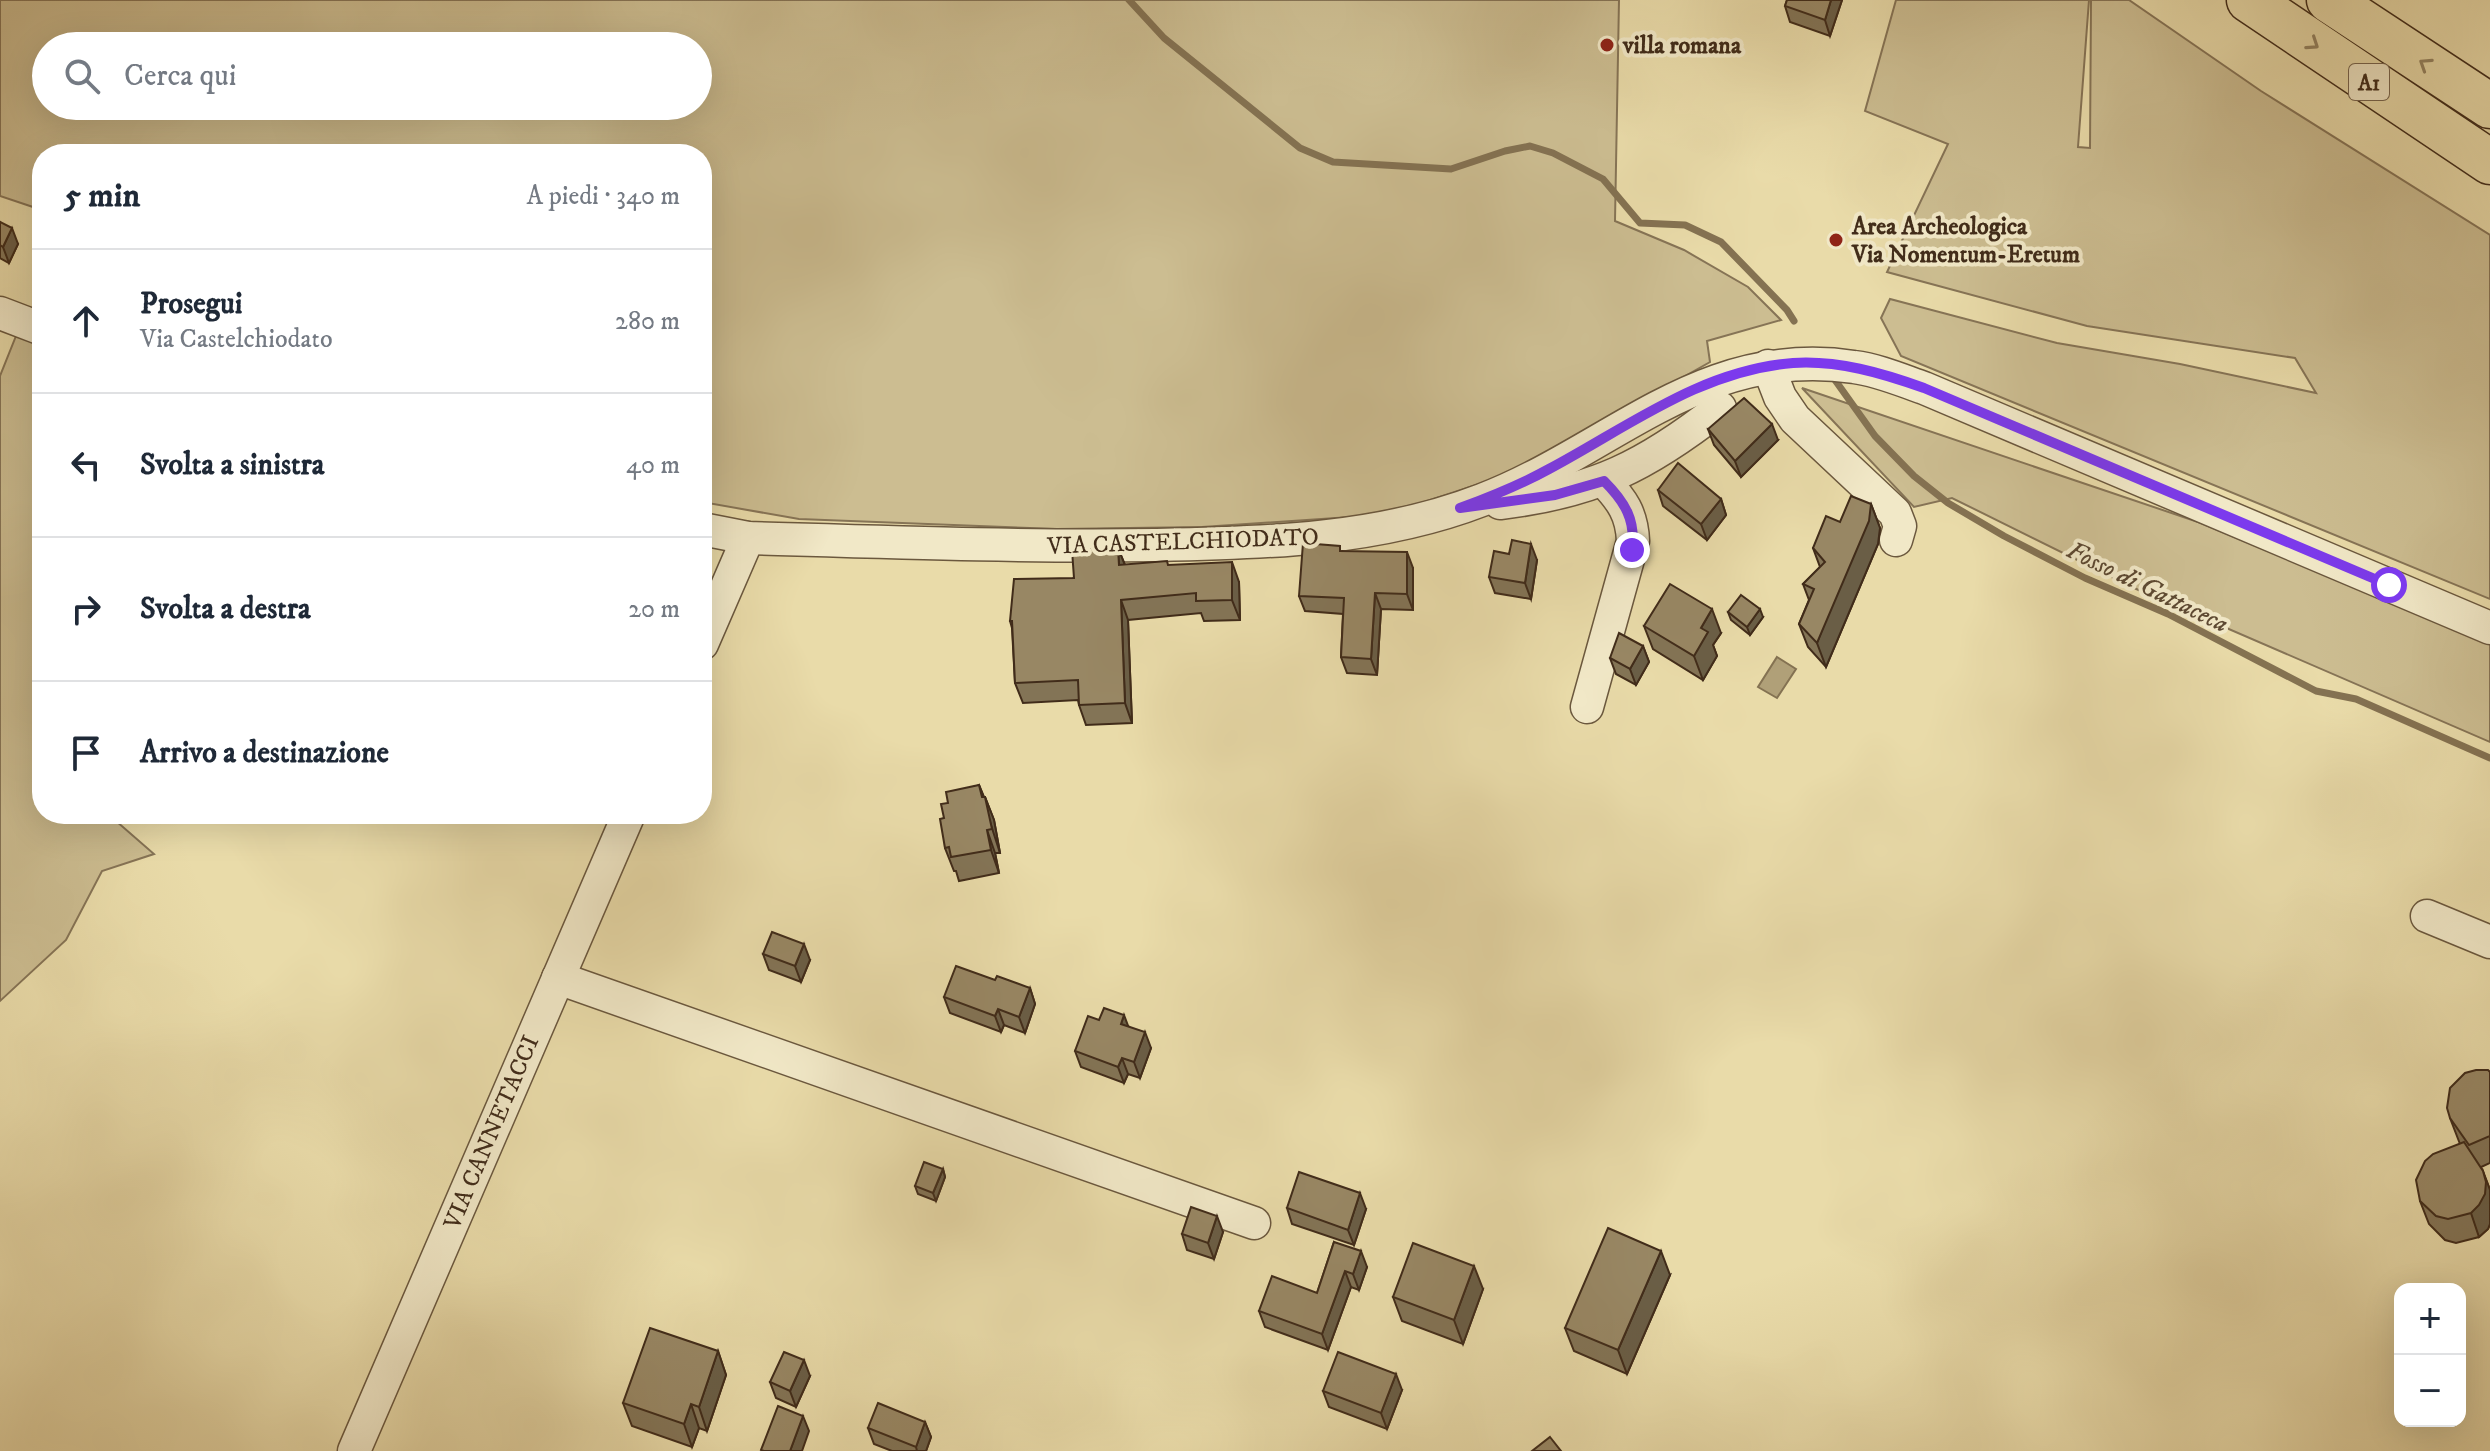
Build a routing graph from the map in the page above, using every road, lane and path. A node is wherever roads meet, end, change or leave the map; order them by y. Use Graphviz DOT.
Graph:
graph roads {
  1 [pos="2249,0"];
  2 [pos="2329,0"];
  3 [pos="2490,106"];
  4 [pos="2490,162"];
  5 [pos="2,320"];
  6 [pos="32,327"];
  7 [pos="1768,366"];
  8 [pos="1720,408"];
  9 [pos="1604,481"];
  10 [pos="1460,508"];
  11 [pos="712,531"];
  12 [pos="748,538"];
  13 [pos="1896,540"];
  14 [pos="712,621"];
  15 [pos="2490,628"];
  16 [pos="1587,707"];
  17 [pos="625,824"];
  18 [pos="2427,916"];
  19 [pos="2490,942"];
  20 [pos="558,978"];
  21 [pos="1254,1223"];
  22 [pos="354,1451"];
  1 -- 4 [label="highway, A1, one-way"];
  3 -- 2 [label="highway, A1, one-way"];
  5 -- 6 [label="street"];
  7 -- 10 [label="street, VIA CASTELCHIODATO"];
  7 -- 13 [label="street"];
  7 -- 15 [label="street, VIA CASTELCHIODATO"];
  8 -- 9 [label="street"];
  9 -- 10 [label="street"];
  9 -- 16 [label="street"];
  10 -- 12 [label="street, VIA CASTELCHIODATO"];
  11 -- 12 [label="street, VIA CASTELCHIODATO"];
  12 -- 14 [label="street"];
  17 -- 20 [label="street, VIA CANNETACCI"];
  18 -- 19 [label="street"];
  20 -- 21 [label="street"];
  20 -- 22 [label="street, VIA CANNETACCI"];
}
